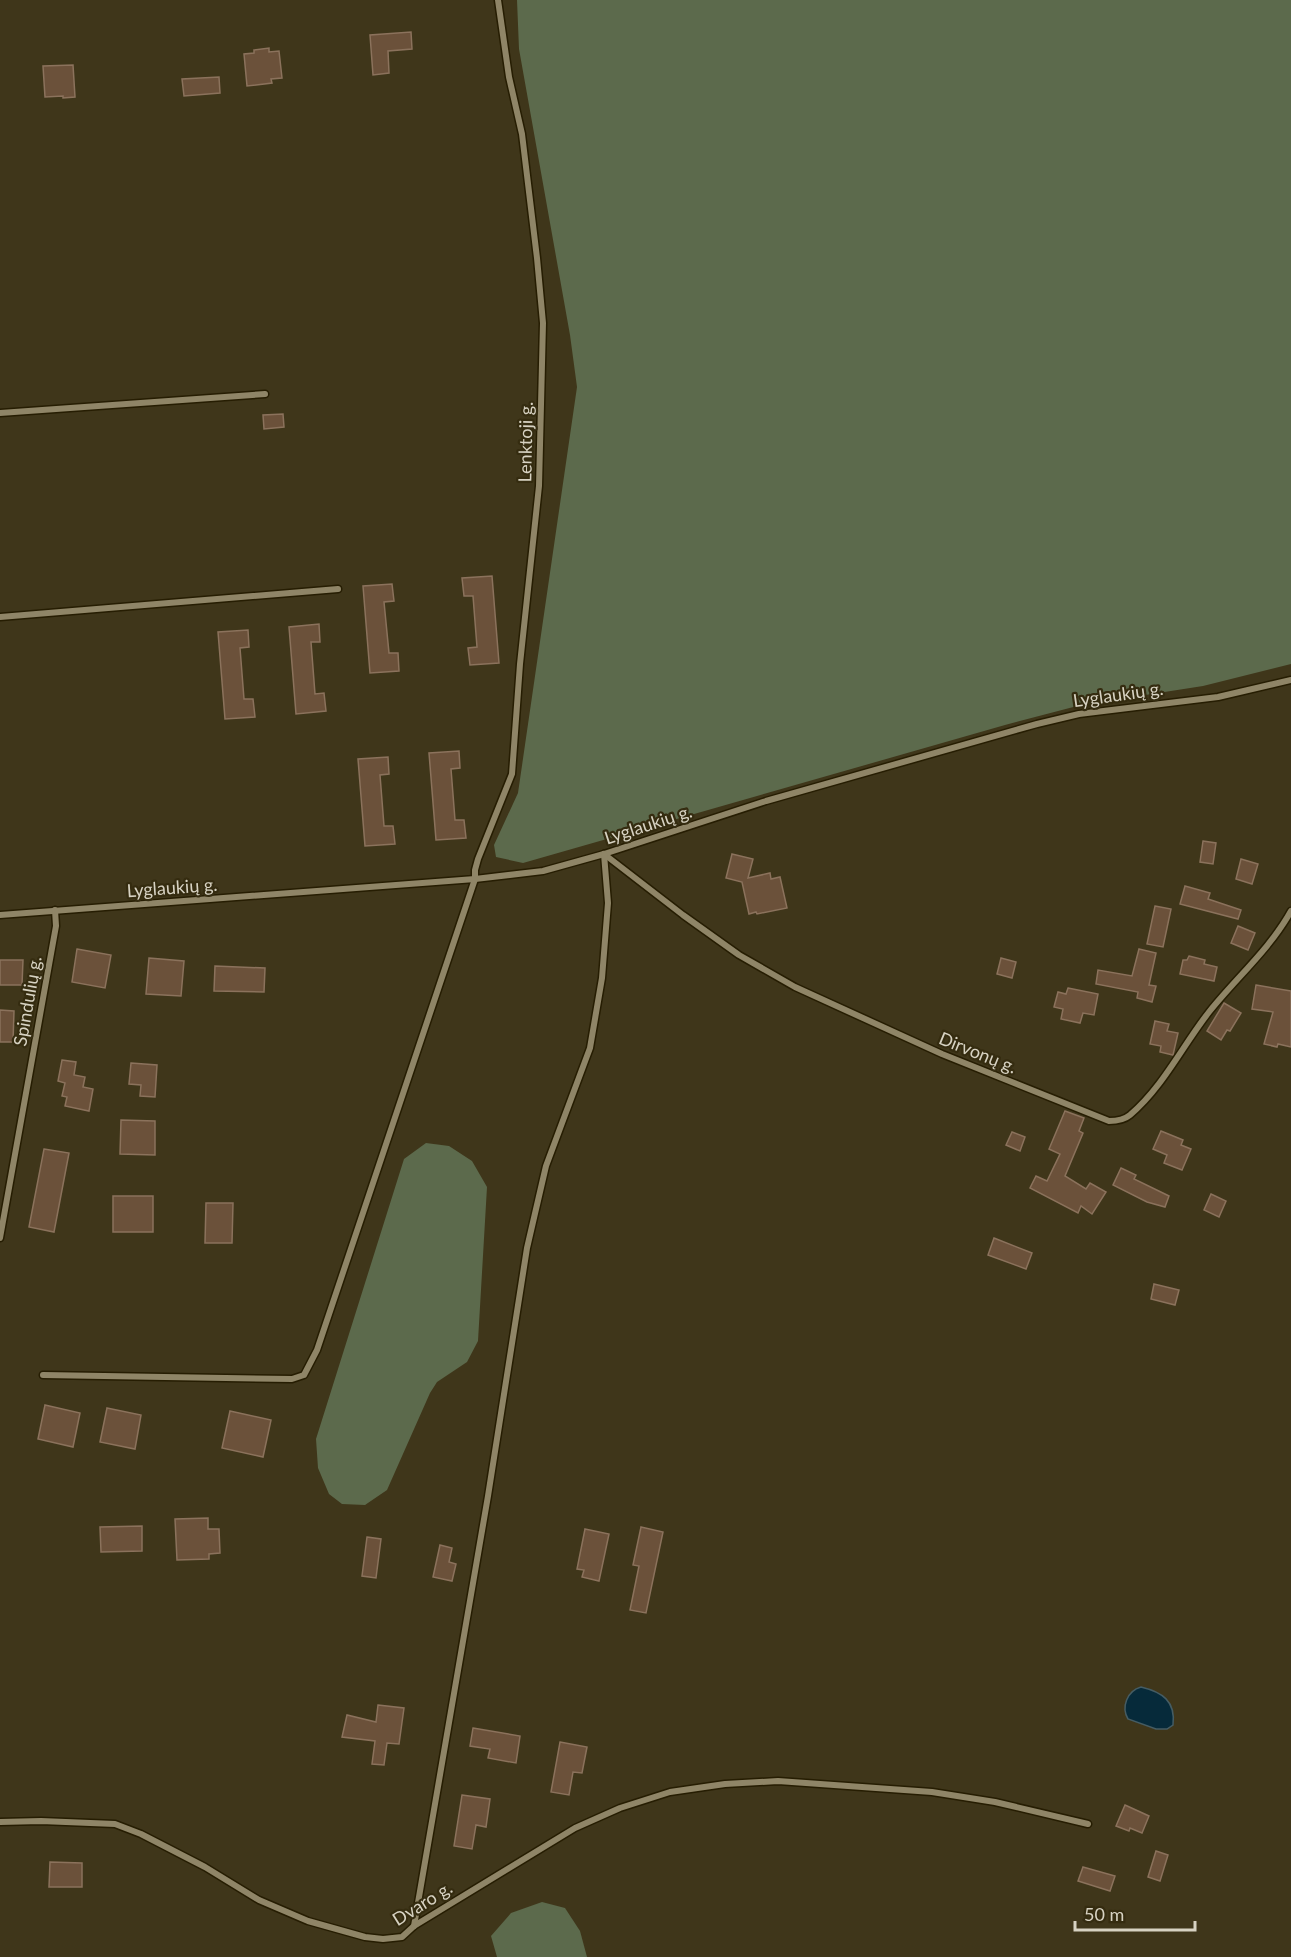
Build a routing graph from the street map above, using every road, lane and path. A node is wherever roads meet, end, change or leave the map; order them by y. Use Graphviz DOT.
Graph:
graph roads {
  1 [pos="498,0"];
  2 [pos="265,394"];
  3 [pos="0,413"];
  4 [pos="338,589"];
  5 [pos="0,617"];
  6 [pos="1291,680"];
  7 [pos="604,854"];
  8 [pos="475,879"];
  9 [pos="55,910"];
  10 [pos="1290,912"];
  11 [pos="0,915"];
  12 [pos="0,1238"];
  13 [pos="43,1375"];
  14 [pos="0,1822"];
  15 [pos="1088,1824"];
  16 [pos="414,1926"];
  1 -- 8 [label="street, Lenktoji g."];
  2 -- 3 [label="street"];
  4 -- 5 [label="street"];
  6 -- 7 [label="street, Lyglaukių g."];
  7 -- 8 [label="street, Lyglaukių g."];
  7 -- 10 [label="street, Dirvonų g."];
  7 -- 16 [label="street"];
  8 -- 9 [label="street, Lyglaukių g."];
  8 -- 13 [label="street, Lenktoji g."];
  9 -- 11 [label="street, Lyglaukių g."];
  9 -- 12 [label="street, Spindulių g."];
  14 -- 16 [label="street, Dvaro g."];
  15 -- 16 [label="street, Dvaro g."];
}
